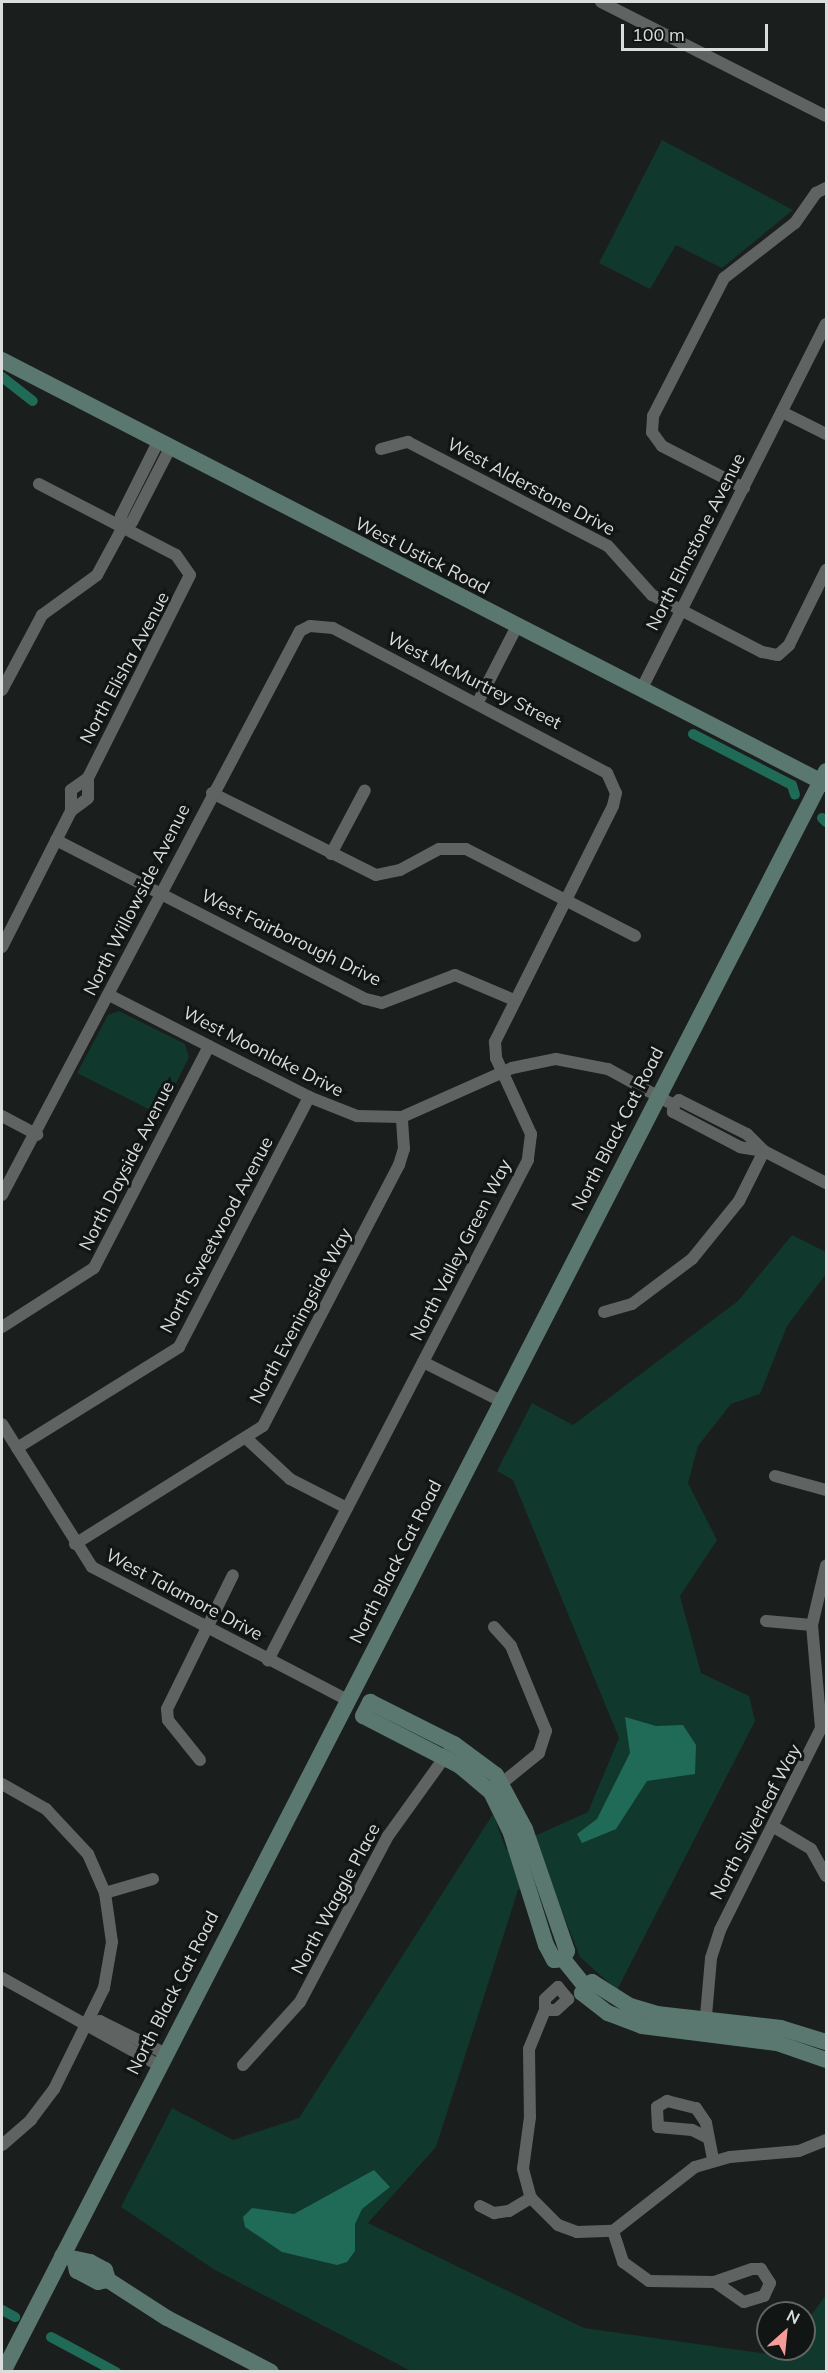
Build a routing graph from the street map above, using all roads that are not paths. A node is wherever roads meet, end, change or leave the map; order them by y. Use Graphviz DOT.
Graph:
graph roads {
  1 [pos="602,2"];
  2 [pos="826,116"];
  3 [pos="826,188"];
  4 [pos="826,324"];
  5 [pos="2,360"];
  6 [pos="782,411"];
  7 [pos="826,434"];
  8 [pos="164,445"];
  9 [pos="381,448"];
  10 [pos="39,484"];
  11 [pos="744,488"];
  12 [pos="123,527"];
  13 [pos="826,570"];
  14 [pos="681,611"];
  15 [pos="309,626"];
  16 [pos="517,626"];
  17 [pos="2,690"];
  18 [pos="641,690"];
  19 [pos="478,702"];
  20 [pos="88,778"];
  21 [pos="825,778"];
  22 [pos="614,782"];
  23 [pos="365,790"];
  24 [pos="212,793"];
  25 [pos="71,811"];
  26 [pos="56,840"];
  27 [pos="331,854"];
  28 [pos="161,893"];
  29 [pos="565,900"];
  30 [pos="635,936"];
  31 [pos="2,947"];
  32 [pos="109,995"];
  33 [pos="514,1000"];
  34 [pos="209,1046"];
  35 [pos="501,1072"];
  36 [pos="658,1096"];
  37 [pos="309,1097"];
  38 [pos="2,1116"];
  39 [pos="402,1117"];
  40 [pos="37,1135"];
  41 [pos="764,1151"];
  42 [pos="826,1183"];
  43 [pos="2,1195"];
  44 [pos="604,1312"];
  45 [pos="2,1327"];
  46 [pos="423,1362"];
  47 [pos="501,1401"];
  48 [pos="2,1424"];
  49 [pos="247,1439"];
  50 [pos="17,1448"];
  51 [pos="775,1476"];
  52 [pos="826,1490"];
  53 [pos="347,1508"];
  54 [pos="75,1544"];
  55 [pos="826,1566"];
  56 [pos="232,1575"];
  57 [pos="766,1621"];
  58 [pos="812,1625"];
  59 [pos="494,1627"];
  60 [pos="206,1628"];
  61 [pos="268,1660"];
  62 [pos="347,1700"];
  63 [pos="449,1751"];
  64 [pos="200,1760"];
  65 [pos="2,1784"];
  66 [pos="496,1788"];
  67 [pos="774,1827"];
  68 [pos="826,1876"];
  69 [pos="153,1879"];
  70 [pos="105,1893"];
  71 [pos="2,1978"];
  72 [pos="576,1985"];
  73 [pos="88,2023"];
  74 [pos="705,2027"];
  75 [pos="826,2042"];
  76 [pos="161,2059"];
  77 [pos="826,2060"];
  78 [pos="243,2065"];
  79 [pos="708,2138"];
  80 [pos="826,2140"];
  81 [pos="2,2145"];
  82 [pos="713,2160"];
  83 [pos="531,2198"];
  84 [pos="480,2206"];
  85 [pos="613,2231"];
  86 [pos="68,2259"];
  87 [pos="715,2282"];
  88 [pos="3,2372"];
  89 [pos="271,2372"];
  1 -- 2 [label="street"];
  3 -- 11 [label="street"];
  4 -- 6 [label="street, North Elmstone Avenue"];
  5 -- 8 [label="main road, West Ustick Road"];
  6 -- 7 [label="street"];
  6 -- 11 [label="street, North Elmstone Avenue"];
  8 -- 12 [label="street"];
  8 -- 16 [label="main road, West Ustick Road"];
  9 -- 14 [label="street, West Alderstone Drive"];
  10 -- 12 [label="street"];
  11 -- 14 [label="street, North Elmstone Avenue"];
  12 -- 17 [label="street"];
  12 -- 20 [label="street, North Elisha Avenue"];
  13 -- 14 [label="street, West Alderstone Drive"];
  14 -- 18 [label="street, North Elmstone Avenue"];
  15 -- 19 [label="street, West McMurtrey Street"];
  15 -- 24 [label="street, North Willowside Avenue"];
  16 -- 18 [label="main road, West Ustick Road"];
  16 -- 19 [label="street"];
  18 -- 21 [label="main road, West Ustick Road"];
  19 -- 22 [label="street, West McMurtrey Street"];
  20 -- 25 [label="street, North Elisha Avenue"];
  20 -- 25 [label="street, North Elisha Avenue"];
  21 -- 36 [label="main road, North Black Cat Road"];
  22 -- 29 [label="street, North Valley Green Way"];
  23 -- 27 [label="street"];
  24 -- 27 [label="street"];
  24 -- 28 [label="street, North Willowside Avenue"];
  25 -- 26 [label="street, North Elisha Avenue"];
  26 -- 28 [label="street, West Fairborough Drive"];
  26 -- 31 [label="street, North Elisha Avenue"];
  27 -- 29 [label="street"];
  28 -- 32 [label="street, North Willowside Avenue"];
  28 -- 33 [label="street, West Fairborough Drive"];
  29 -- 30 [label="street"];
  29 -- 33 [label="street, North Valley Green Way"];
  32 -- 34 [label="street, West Moonlake Drive"];
  32 -- 40 [label="street, North Willowside Avenue"];
  33 -- 35 [label="street, North Valley Green Way"];
  34 -- 37 [label="street, West Moonlake Drive"];
  34 -- 45 [label="street, North Dayside Avenue"];
  35 -- 36 [label="street, West Moonlake Drive"];
  35 -- 39 [label="street, West Moonlake Drive"];
  35 -- 46 [label="street, North Valley Green Way"];
  36 -- 41 [label="street, West Moonlake Drive"];
  36 -- 47 [label="main road, North Black Cat Road"];
  37 -- 39 [label="street, West Moonlake Drive"];
  37 -- 50 [label="street, North Sweetwood Avenue"];
  38 -- 40 [label="street"];
  39 -- 49 [label="street, North Eveningside Way"];
  40 -- 43 [label="street, North Willowside Avenue"];
  41 -- 42 [label="street"];
  41 -- 44 [label="street"];
  46 -- 47 [label="street"];
  46 -- 53 [label="street, North Valley Green Way"];
  47 -- 62 [label="main road, North Black Cat Road"];
  48 -- 50 [label="street, West Talamore Drive"];
  49 -- 53 [label="street"];
  49 -- 54 [label="street, North Eveningside Way"];
  50 -- 54 [label="street, West Talamore Drive"];
  51 -- 52 [label="street"];
  53 -- 61 [label="street, North Valley Green Way"];
  54 -- 60 [label="street, West Talamore Drive"];
  55 -- 58 [label="street, North Silverleaf Way"];
  56 -- 60 [label="street"];
  57 -- 58 [label="street"];
  58 -- 67 [label="street, North Silverleaf Way"];
  59 -- 66 [label="street"];
  60 -- 61 [label="street, West Talamore Drive"];
  60 -- 64 [label="street"];
  61 -- 62 [label="street, West Talamore Drive"];
  62 -- 63 [label="main road"];
  62 -- 76 [label="main road, North Black Cat Road"];
  63 -- 66 [label="main road"];
  63 -- 78 [label="street, North Waggle Place"];
  65 -- 70 [label="street"];
  66 -- 72 [label="main road"];
  67 -- 68 [label="street"];
  67 -- 74 [label="street, North Silverleaf Way"];
  69 -- 70 [label="street"];
  70 -- 73 [label="street"];
  71 -- 73 [label="street"];
  72 -- 74 [label="main road"];
  72 -- 83 [label="street"];
  73 -- 76 [label="street"];
  73 -- 81 [label="street"];
  74 -- 75 [label="main road"];
  74 -- 77 [label="main road"];
  76 -- 86 [label="main road, North Black Cat Road"];
  79 -- 79 [label="street"];
  79 -- 82 [label="street"];
  80 -- 82 [label="street"];
  82 -- 85 [label="street"];
  83 -- 84 [label="street"];
  83 -- 85 [label="street"];
  85 -- 87 [label="street"];
  86 -- 88 [label="main road, North Black Cat Road"];
  86 -- 89 [label="main road"];
}
